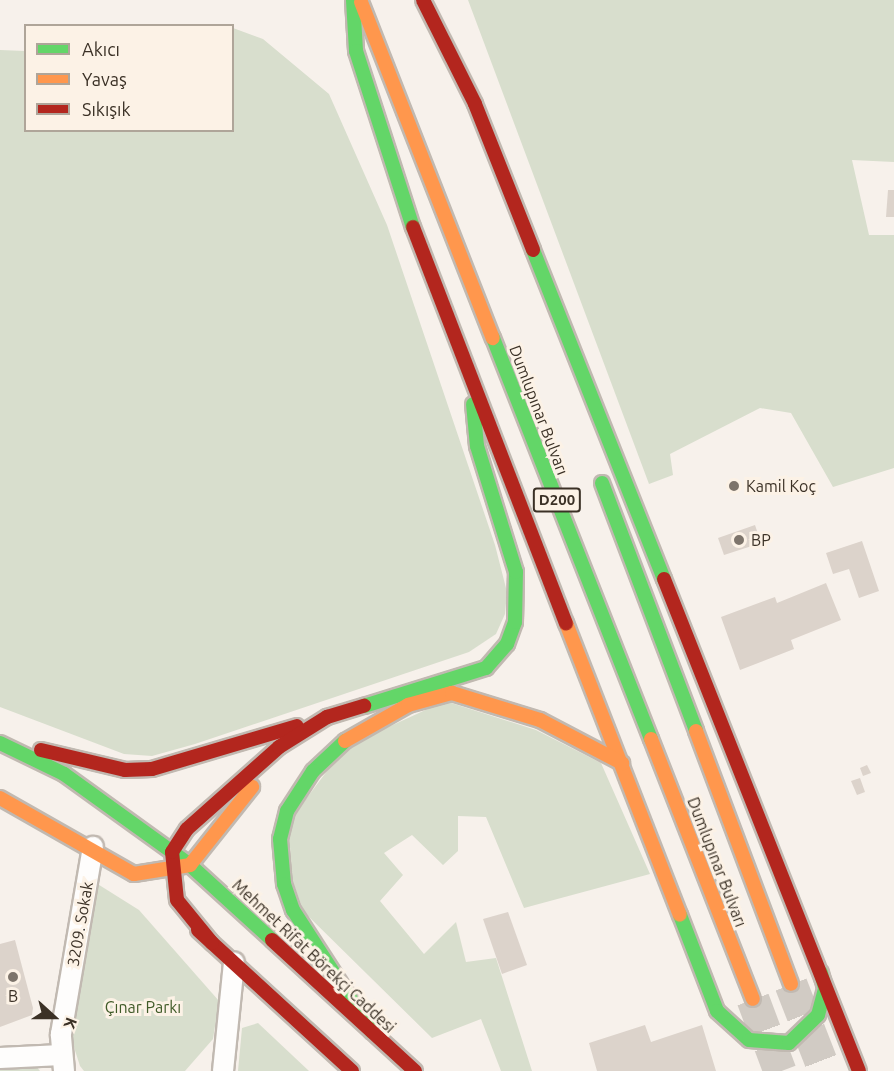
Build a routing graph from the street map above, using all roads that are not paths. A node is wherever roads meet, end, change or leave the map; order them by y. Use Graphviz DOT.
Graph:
graph roads {
  1 [pos="353,0"];
  2 [pos="361,0"];
  3 [pos="422,0"];
  4 [pos="487,179"];
  5 [pos="470,379"];
  6 [pos="597,470"];
  7 [pos="408,705"];
  8 [pos="327,717"];
  9 [pos="0,737"];
  10 [pos="0,743"];
  11 [pos="622,764"];
  12 [pos="0,798"];
  13 [pos="93,847"];
  14 [pos="172,852"];
  15 [pos="190,865"];
  16 [pos="171,870"];
  17 [pos="134,874"];
  18 [pos="212,943"];
  19 [pos="234,963"];
  20 [pos="821,973"];
  21 [pos="790,984"];
  22 [pos="753,999"];
  23 [pos="372,1032"];
  24 [pos="0,1058"];
  25 [pos="62,1063"];
  26 [pos="223,1071"];
  27 [pos="352,1071"];
  28 [pos="415,1071"];
  29 [pos="859,1071"];
  1 -- 5 [label="main road"];
  2 -- 22 [label="main road, Dumlupınar Bulvarı / D200"];
  3 -- 4 [label="main road"];
  3 -- 20 [label="main road"];
  5 -- 8 [label="main road"];
  5 -- 11 [label="main road"];
  6 -- 21 [label="main road, Dumlupınar Bulvarı / D200"];
  7 -- 11 [label="main road"];
  7 -- 15 [label="main road"];
  7 -- 23 [label="main road"];
  8 -- 9 [label="main road"];
  8 -- 14 [label="main road"];
  10 -- 14 [label="main road, Mehmet Rifat Börekçi Caddesi"];
  11 -- 20 [label="main road"];
  12 -- 13 [label="main road"];
  13 -- 17 [label="main road"];
  13 -- 25 [label="street, 3209. Sokak"];
  14 -- 15 [label="main road, Mehmet Rifat Börekçi Caddesi"];
  14 -- 16 [label="main road"];
  15 -- 16 [label="main road"];
  15 -- 23 [label="main road, Mehmet Rifat Börekçi Caddesi"];
  16 -- 17 [label="main road"];
  16 -- 18 [label="main road"];
  17 -- 18 [label="main road"];
  18 -- 19 [label="main road"];
  19 -- 26 [label="street"];
  19 -- 27 [label="main road"];
  20 -- 29 [label="main road"];
  23 -- 28 [label="main road, Mehmet Rifat Börekçi Caddesi"];
  24 -- 25 [label="street"];
}
